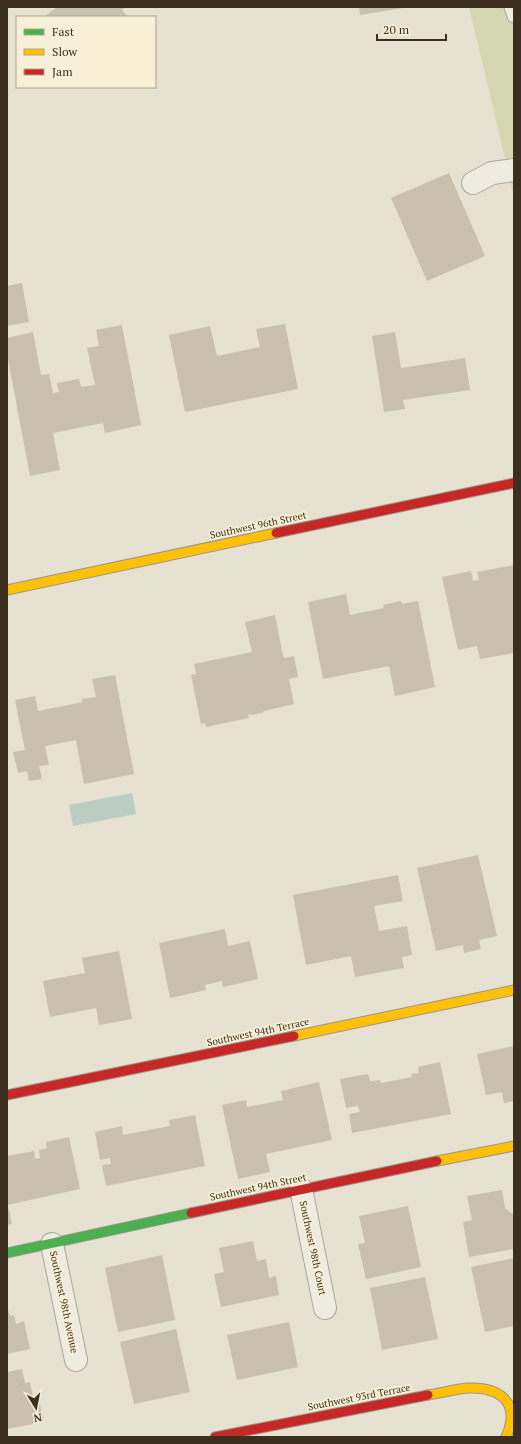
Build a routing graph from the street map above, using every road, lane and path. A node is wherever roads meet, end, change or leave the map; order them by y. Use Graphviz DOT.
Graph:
graph roads {
  1 [pos="511,7"];
  2 [pos="514,16"];
  3 [pos="514,170"];
  4 [pos="473,184"];
  5 [pos="514,483"];
  6 [pos="7,590"];
  7 [pos="514,990"];
  8 [pos="7,1095"];
  9 [pos="514,1146"];
  10 [pos="301,1189"];
  11 [pos="52,1244"];
  12 [pos="7,1253"];
  13 [pos="325,1308"];
  14 [pos="76,1360"];
  15 [pos="215,1437"];
  16 [pos="506,1437"];
  1 -- 2 [label="lane"];
  3 -- 4 [label="street"];
  5 -- 6 [label="street, Southwest 96th Street"];
  7 -- 8 [label="street, Southwest 94th Terrace"];
  9 -- 10 [label="street, Southwest 94th Street"];
  10 -- 11 [label="street, Southwest 94th Street"];
  10 -- 13 [label="street, Southwest 98th Court"];
  11 -- 12 [label="street, Southwest 94th Street"];
  11 -- 14 [label="street, Southwest 98th Avenue"];
  15 -- 16 [label="street, Southwest 93rd Terrace"];
}
